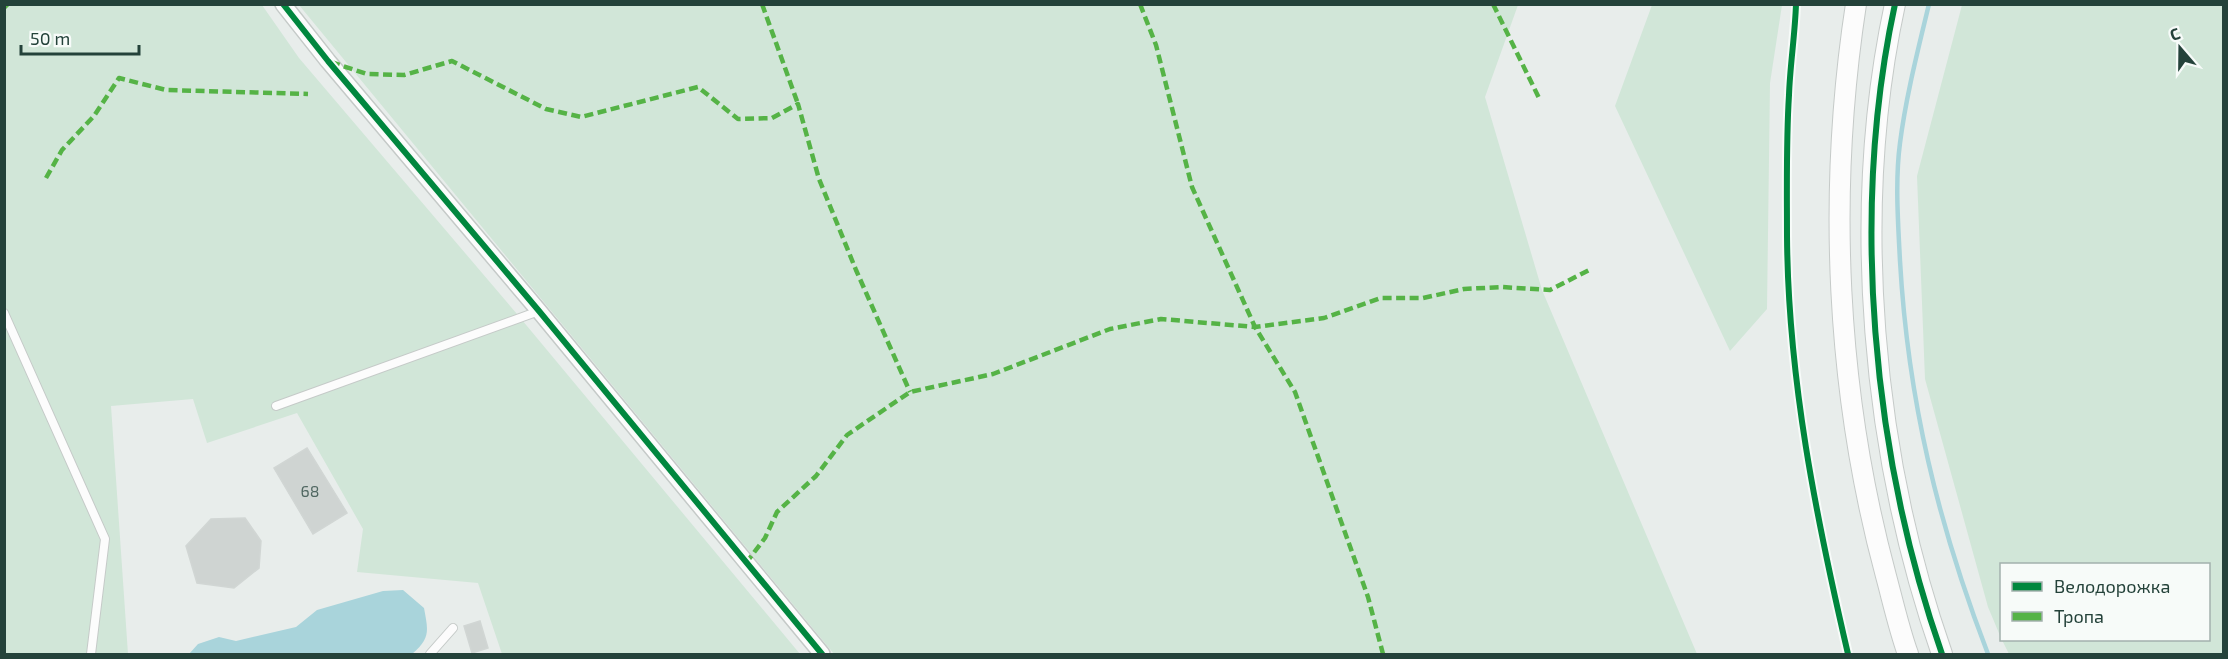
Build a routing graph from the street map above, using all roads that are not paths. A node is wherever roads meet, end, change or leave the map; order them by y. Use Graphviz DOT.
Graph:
graph roads {
  1 [pos="283,4"];
  2 [pos="1856,4"];
  3 [pos="1895,4"];
  4 [pos="539,311"];
  5 [pos="4,313"];
  6 [pos="276,406"];
  7 [pos="453,628"];
  8 [pos="91,654"];
  9 [pos="430,654"];
  10 [pos="822,654"];
  11 [pos="1908,654"];
  12 [pos="1942,654"];
  1 -- 4 [label="street"];
  2 -- 11 [label="street"];
  3 -- 12 [label="street"];
  4 -- 6 [label="lane"];
  4 -- 10 [label="street"];
  5 -- 8 [label="lane"];
  7 -- 9 [label="lane"];
}
